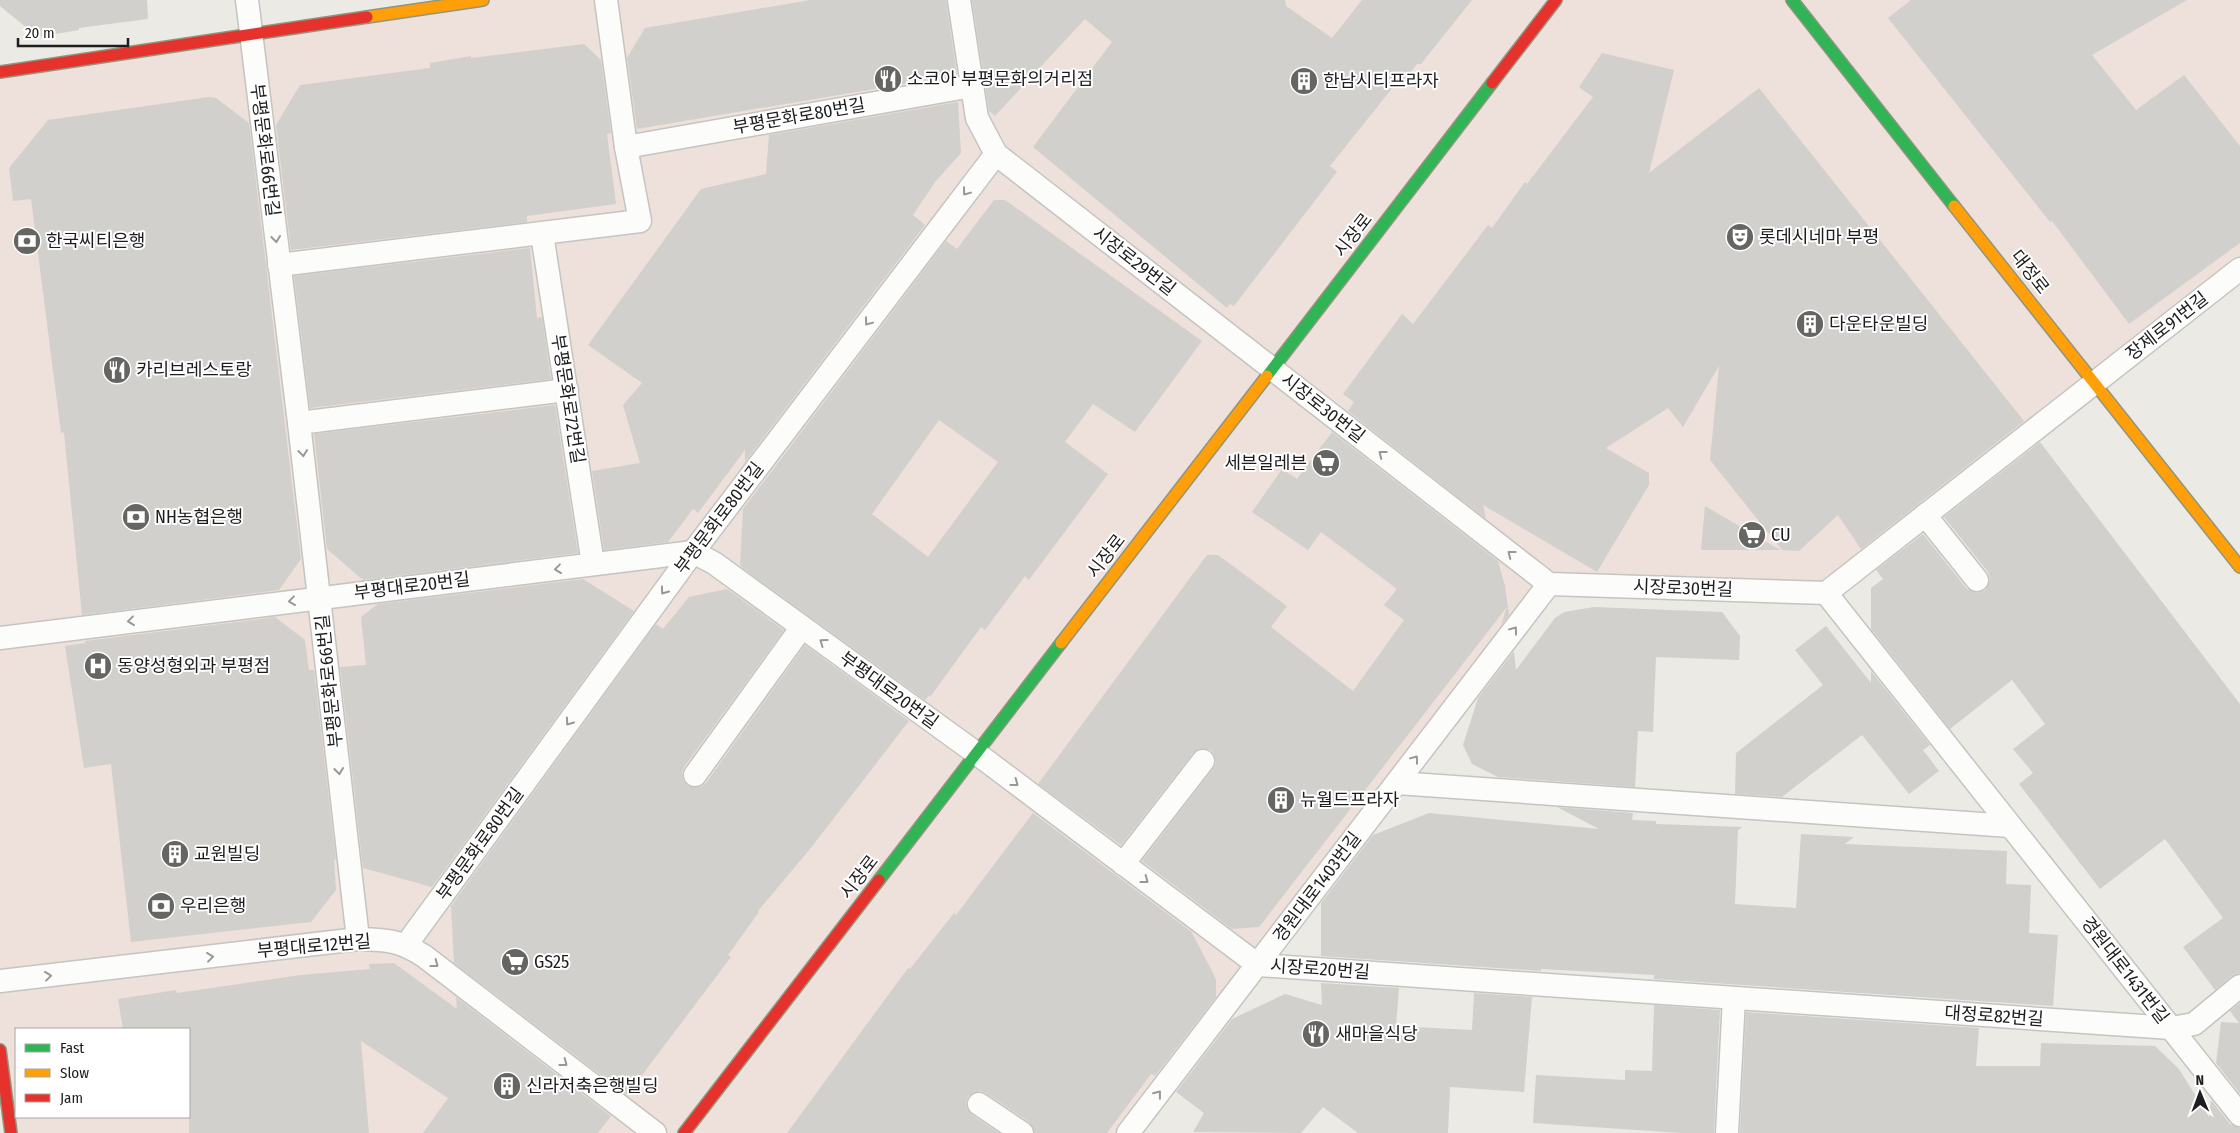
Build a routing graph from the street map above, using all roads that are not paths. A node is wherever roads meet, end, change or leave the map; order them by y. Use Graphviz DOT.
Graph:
graph roads {
  1 [pos="247,0"];
  2 [pos="483,0"];
  3 [pos="606,0"];
  4 [pos="959,0"];
  5 [pos="1556,0"];
  6 [pos="1792,0"];
  7 [pos="251,34"];
  8 [pos="0,72"];
  9 [pos="972,86"];
  10 [pos="626,147"];
  11 [pos="996,154"];
  12 [pos="542,234"];
  13 [pos="279,265"];
  14 [pos="2240,269"];
  15 [pos="1272,368"];
  16 [pos="2095,383"];
  17 [pos="566,390"];
  18 [pos="299,423"];
  19 [pos="1925,515"];
  20 [pos="693,552"];
  21 [pos="594,564"];
  22 [pos="2240,566"];
  23 [pos="1977,580"];
  24 [pos="1549,584"];
  25 [pos="1826,593"];
  26 [pos="320,598"];
  27 [pos="802,627"];
  28 [pos="0,638"];
  29 [pos="976,753"];
  30 [pos="1203,762"];
  31 [pos="694,775"];
  32 [pos="1397,783"];
  33 [pos="2010,826"];
  34 [pos="1123,864"];
  35 [pos="358,939"];
  36 [pos="406,945"];
  37 [pos="1258,965"];
  38 [pos="0,982"];
  39 [pos="2240,986"];
  40 [pos="1734,998"];
  41 [pos="2171,1028"];
  42 [pos="0,1050"];
  43 [pos="980,1104"];
  44 [pos="2240,1115"];
  45 [pos="11,1133"];
  46 [pos="655,1133"];
  47 [pos="684,1133"];
  48 [pos="1022,1133"];
  49 [pos="1128,1133"];
  50 [pos="1726,1133"];
  1 -- 7 [label="lane, 부평문화로66번길"];
  2 -- 7 [label="street"];
  3 -- 10 [label="lane"];
  4 -- 9 [label="lane"];
  5 -- 15 [label="street, 시장로"];
  6 -- 16 [label="street, 대정로"];
  7 -- 8 [label="street"];
  7 -- 13 [label="lane, 부평문화로66번길, one-way"];
  9 -- 10 [label="lane, 부평문화로80번길"];
  9 -- 11 [label="lane"];
  10 -- 12 [label="lane"];
  11 -- 15 [label="lane, 시장로29번길"];
  11 -- 20 [label="lane, 부평문화로80번길, one-way"];
  12 -- 13 [label="lane"];
  12 -- 17 [label="lane, 부평문화로72번길"];
  13 -- 18 [label="lane, 부평문화로66번길"];
  14 -- 16 [label="lane, 장제로91번길"];
  24 -- 15 [label="lane, 시장로30번길, one-way"];
  15 -- 29 [label="street, 시장로"];
  16 -- 19 [label="lane"];
  16 -- 22 [label="street, 대정로"];
  17 -- 18 [label="lane"];
  17 -- 21 [label="lane, 부평문화로72번길"];
  18 -- 26 [label="lane, 부평문화로66번길, one-way"];
  19 -- 23 [label="lane"];
  19 -- 25 [label="lane"];
  20 -- 21 [label="lane, 부평대로20번길"];
  20 -- 27 [label="lane, 부평대로20번길"];
  20 -- 36 [label="lane, 부평문화로80번길, one-way"];
  21 -- 26 [label="lane, 부평대로20번길, one-way"];
  24 -- 25 [label="lane, 시장로30번길"];
  32 -- 24 [label="lane, 경원대로1403번길, one-way"];
  25 -- 33 [label="lane, 경원대로1431번길"];
  26 -- 28 [label="lane, 부평대로20번길, one-way"];
  26 -- 35 [label="lane, 부평문화로66번길, one-way"];
  29 -- 27 [label="lane, 부평대로20번길, one-way"];
  27 -- 31 [label="lane"];
  29 -- 34 [label="lane, 시장로20번길, one-way"];
  29 -- 47 [label="street, 시장로"];
  30 -- 34 [label="lane"];
  32 -- 33 [label="lane"];
  32 -- 37 [label="lane, 경원대로1403번길"];
  33 -- 41 [label="lane, 경원대로1431번길"];
  34 -- 37 [label="lane, 시장로20번길, one-way"];
  35 -- 36 [label="lane, 부평대로12번길"];
  38 -- 35 [label="lane, 부평대로12번길, one-way"];
  36 -- 46 [label="lane, 부평대로12번길, one-way"];
  37 -- 40 [label="lane, 시장로20번길"];
  49 -- 37 [label="lane, 경원대로1403번길, one-way"];
  39 -- 41 [label="lane, 대정로82번길"];
  40 -- 41 [label="lane, 대정로82번길"];
  40 -- 50 [label="lane"];
  41 -- 44 [label="lane, 경원대로1431번길"];
  42 -- 45 [label="street"];
  43 -- 48 [label="lane"];
}
